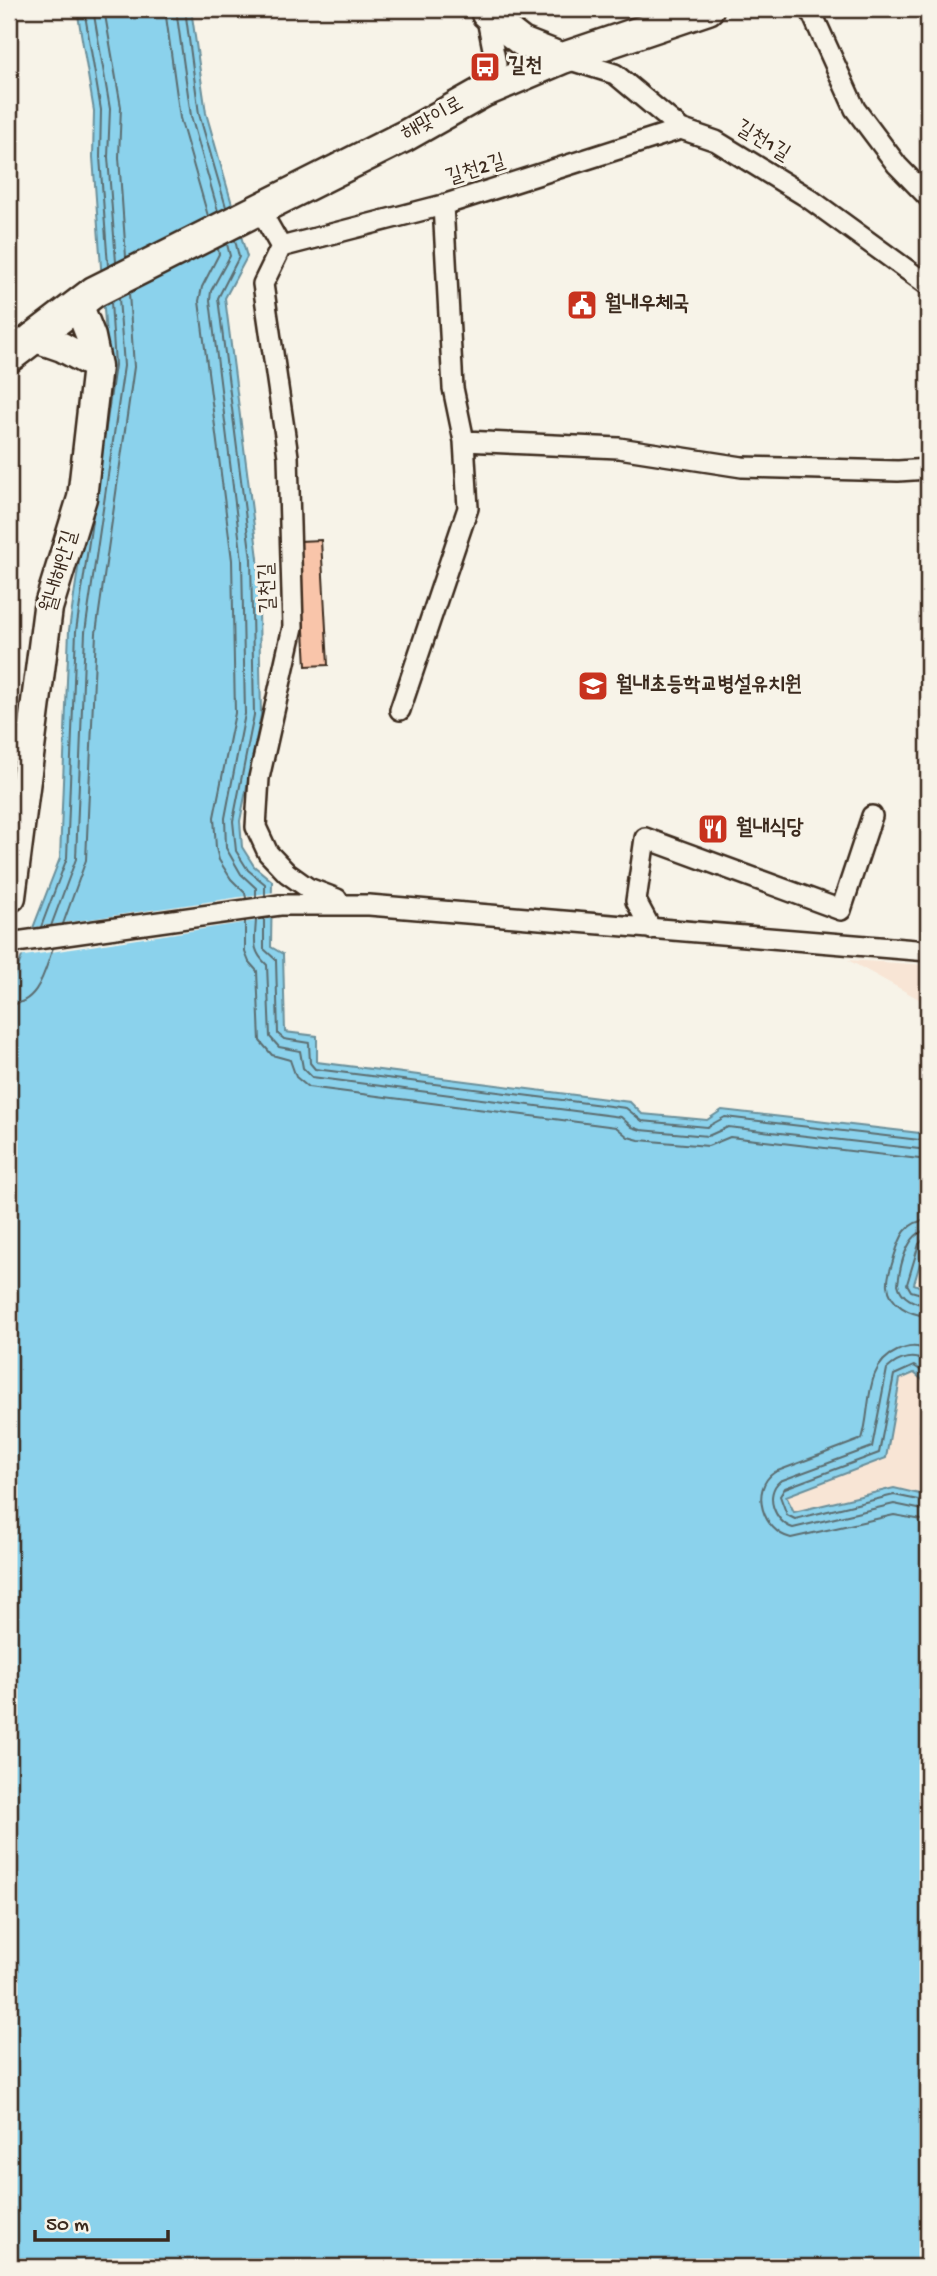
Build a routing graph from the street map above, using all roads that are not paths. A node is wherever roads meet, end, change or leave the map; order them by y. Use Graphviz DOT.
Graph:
graph roads {
  1 [pos="708,9"];
  2 [pos="810,9"];
  3 [pos="483,11"];
  4 [pos="563,58"];
  5 [pos="484,92"];
  6 [pos="681,129"];
  7 [pos="928,197"];
  8 [pos="443,205"];
  9 [pos="251,213"];
  10 [pos="281,247"];
  11 [pos="928,285"];
  12 [pos="86,298"];
  13 [pos="33,337"];
  14 [pos="9,357"];
  15 [pos="97,366"];
  16 [pos="464,441"];
  17 [pos="928,469"];
  18 [pos="400,710"];
  19 [pos="872,816"];
  20 [pos="13,831"];
  21 [pos="10,897"];
  22 [pos="369,905"];
  23 [pos="651,929"];
  24 [pos="13,944"];
  25 [pos="928,951"];
  1 -- 4 [label="main road, 해맞이로"];
  2 -- 7 [label="street"];
  3 -- 4 [label="street"];
  3 -- 5 [label="street"];
  4 -- 5 [label="main road, 해맞이로"];
  4 -- 6 [label="street, 길천1길"];
  5 -- 9 [label="main road, 해맞이로"];
  6 -- 8 [label="street, 길천2길"];
  6 -- 11 [label="street, 길천1길"];
  8 -- 10 [label="street, 길천2길"];
  8 -- 16 [label="street"];
  9 -- 10 [label="street"];
  9 -- 12 [label="main road, 해맞이로"];
  10 -- 22 [label="street, 길천길"];
  12 -- 13 [label="main road"];
  12 -- 15 [label="street, 월내해안길"];
  13 -- 14 [label="main road"];
  13 -- 15 [label="street"];
  15 -- 20 [label="street, 월내해안길"];
  16 -- 17 [label="street"];
  16 -- 18 [label="street"];
  19 -- 23 [label="street"];
  20 -- 21 [label="street, 월내해안길"];
  22 -- 23 [label="street"];
  22 -- 24 [label="street"];
  23 -- 25 [label="street"];
}
